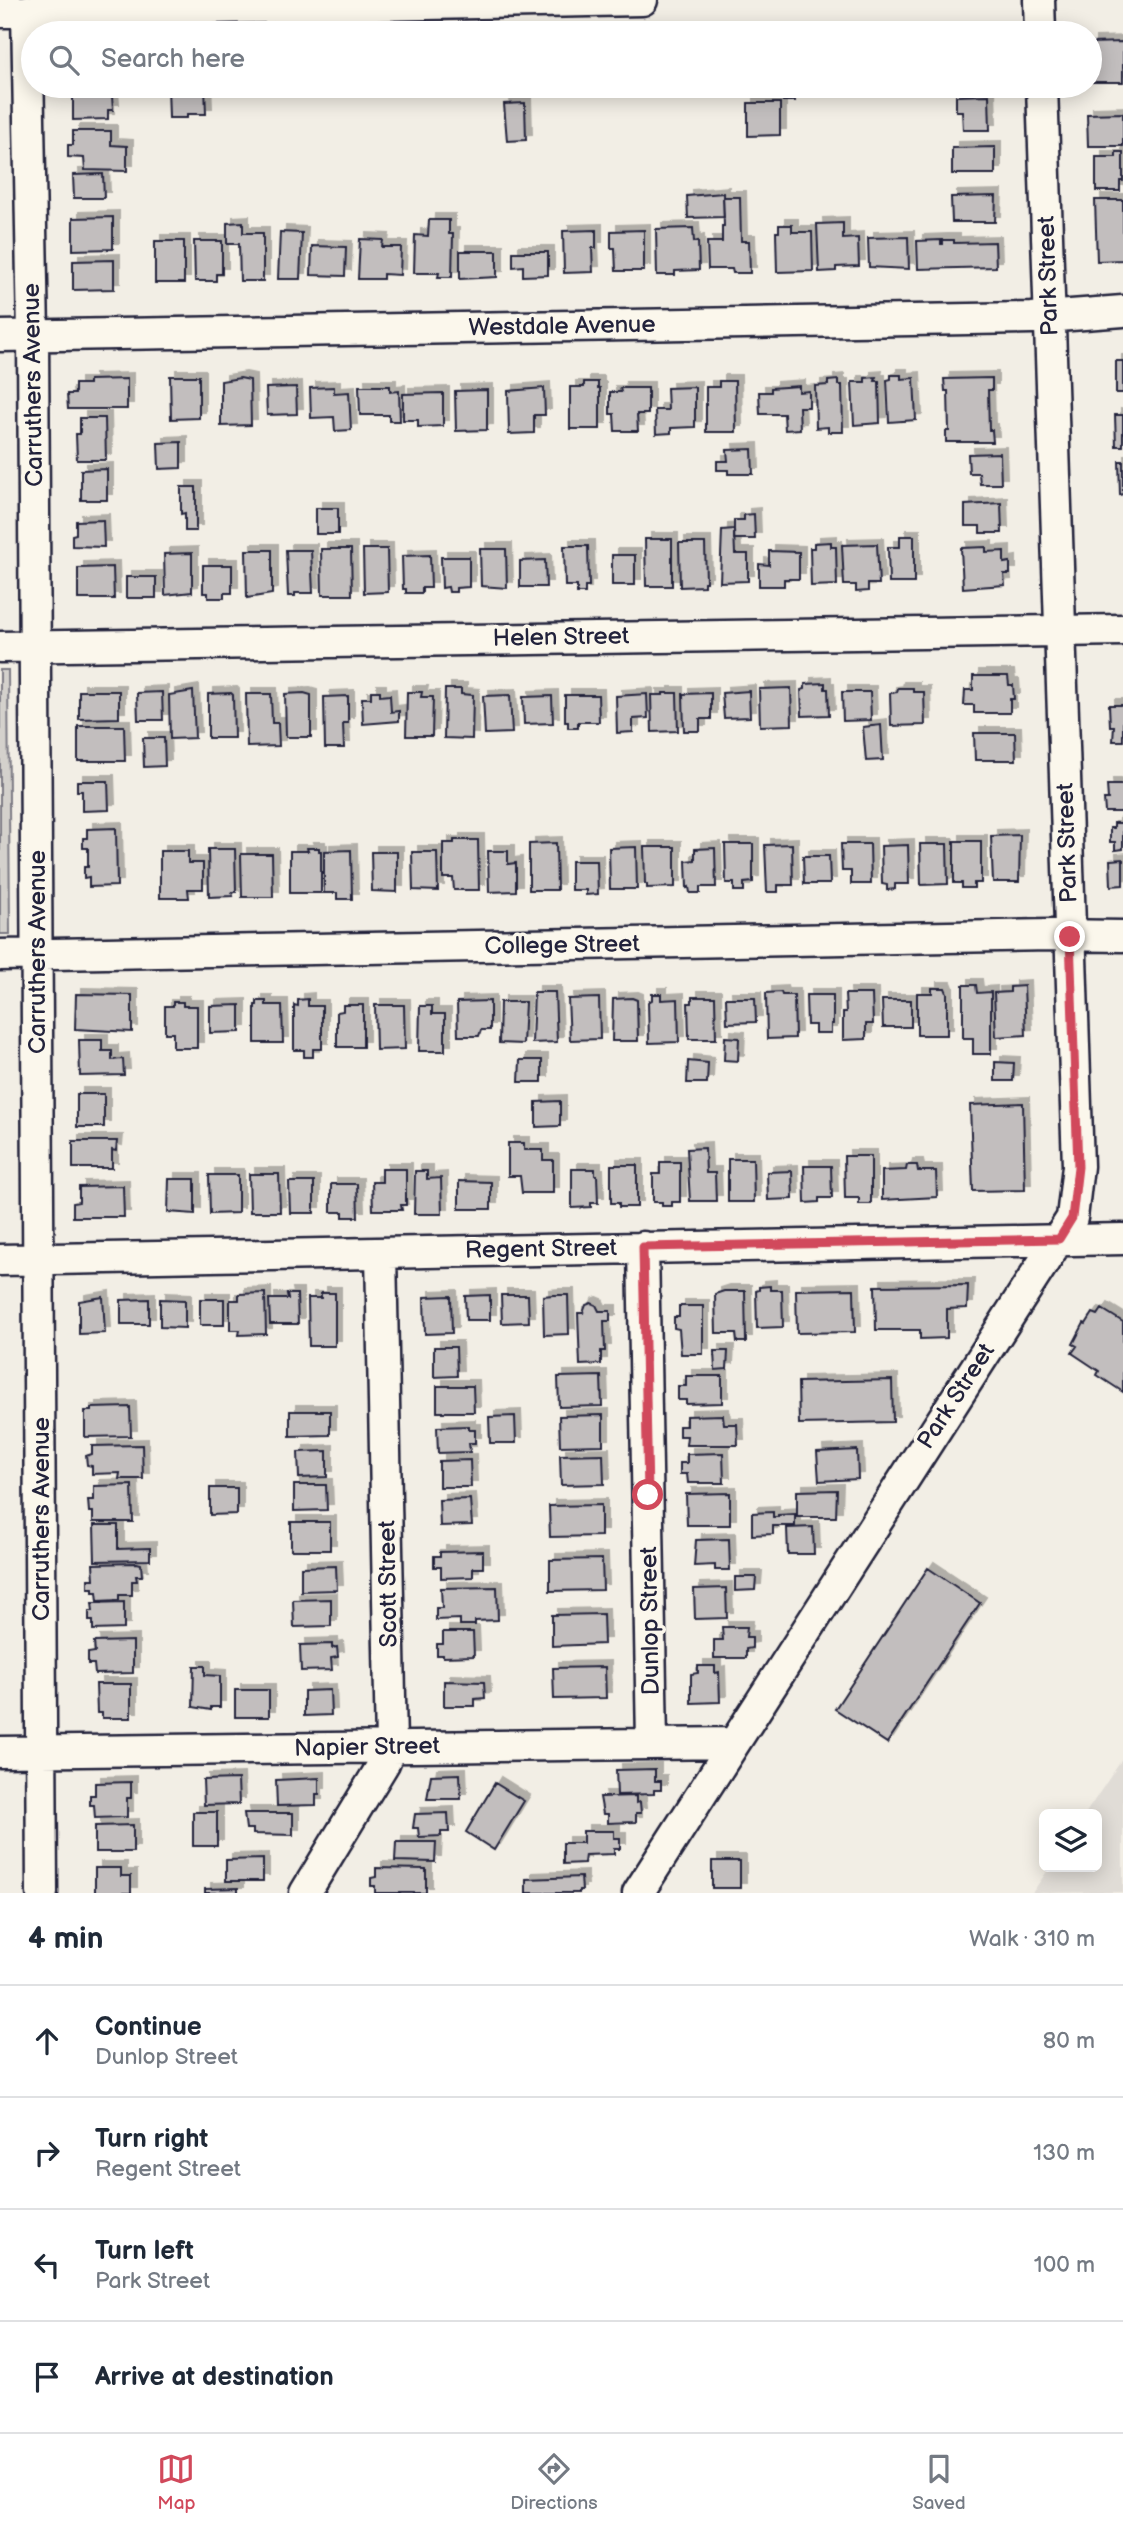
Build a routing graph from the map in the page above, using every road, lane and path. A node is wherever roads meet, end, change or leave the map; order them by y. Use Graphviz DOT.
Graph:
graph roads {
  1 [pos="642,0"];
  2 [pos="1039,0"];
  3 [pos="13,11"];
  4 [pos="1040,21"];
  5 [pos="1042,98"];
  6 [pos="1123,311"];
  7 [pos="1049,318"];
  8 [pos="0,336"];
  9 [pos="33,336"];
  10 [pos="1060,629"];
  11 [pos="1123,629"];
  12 [pos="35,646"];
  13 [pos="0,647"];
  14 [pos="1123,936"];
  15 [pos="1070,937"];
  16 [pos="37,955"];
  17 [pos="0,956"];
  18 [pos="1059,1239"];
  19 [pos="1123,1239"];
  20 [pos="643,1247"];
  21 [pos="381,1252"];
  22 [pos="39,1259"];
  23 [pos="0,1260"];
  24 [pos="733,1743"];
  25 [pos="652,1744"];
  26 [pos="391,1746"];
  27 [pos="42,1751"];
  28 [pos="0,1752"];
  29 [pos="42,1893"];
  30 [pos="305,1893"];
  31 [pos="638,1893"];
  1 -- 3 [label="street"];
  2 -- 4 [label="street"];
  3 -- 9 [label="street, Carruthers Avenue"];
  5 -- 7 [label="street, Park Street"];
  6 -- 7 [label="street, Westdale Avenue"];
  7 -- 9 [label="street, Westdale Avenue"];
  7 -- 10 [label="street, Park Street"];
  8 -- 9 [label="street, Westdale Avenue"];
  9 -- 12 [label="street, Carruthers Avenue"];
  10 -- 11 [label="street, Helen Street"];
  10 -- 12 [label="street, Helen Street"];
  10 -- 15 [label="street, Park Street"];
  12 -- 13 [label="street, Helen Street"];
  12 -- 16 [label="street, Carruthers Avenue"];
  14 -- 15 [label="street, College Street"];
  15 -- 16 [label="street, College Street"];
  15 -- 18 [label="street, Park Street"];
  16 -- 17 [label="street, College Street"];
  16 -- 22 [label="street, Carruthers Avenue"];
  18 -- 19 [label="street, Regent Street"];
  18 -- 20 [label="street, Regent Street"];
  18 -- 24 [label="street, Park Street"];
  20 -- 21 [label="street, Regent Street"];
  20 -- 25 [label="street, Dunlop Street"];
  21 -- 22 [label="street, Regent Street"];
  21 -- 26 [label="street, Scott Street"];
  22 -- 23 [label="street, Regent Street"];
  22 -- 27 [label="street, Carruthers Avenue"];
  24 -- 25 [label="street, Napier Street"];
  24 -- 31 [label="street, Park Street"];
  25 -- 26 [label="street, Napier Street"];
  26 -- 27 [label="street, Napier Street"];
  26 -- 30 [label="street, Scott Street"];
  27 -- 28 [label="street, Napier Street"];
  27 -- 29 [label="street, Carruthers Avenue"];
}
